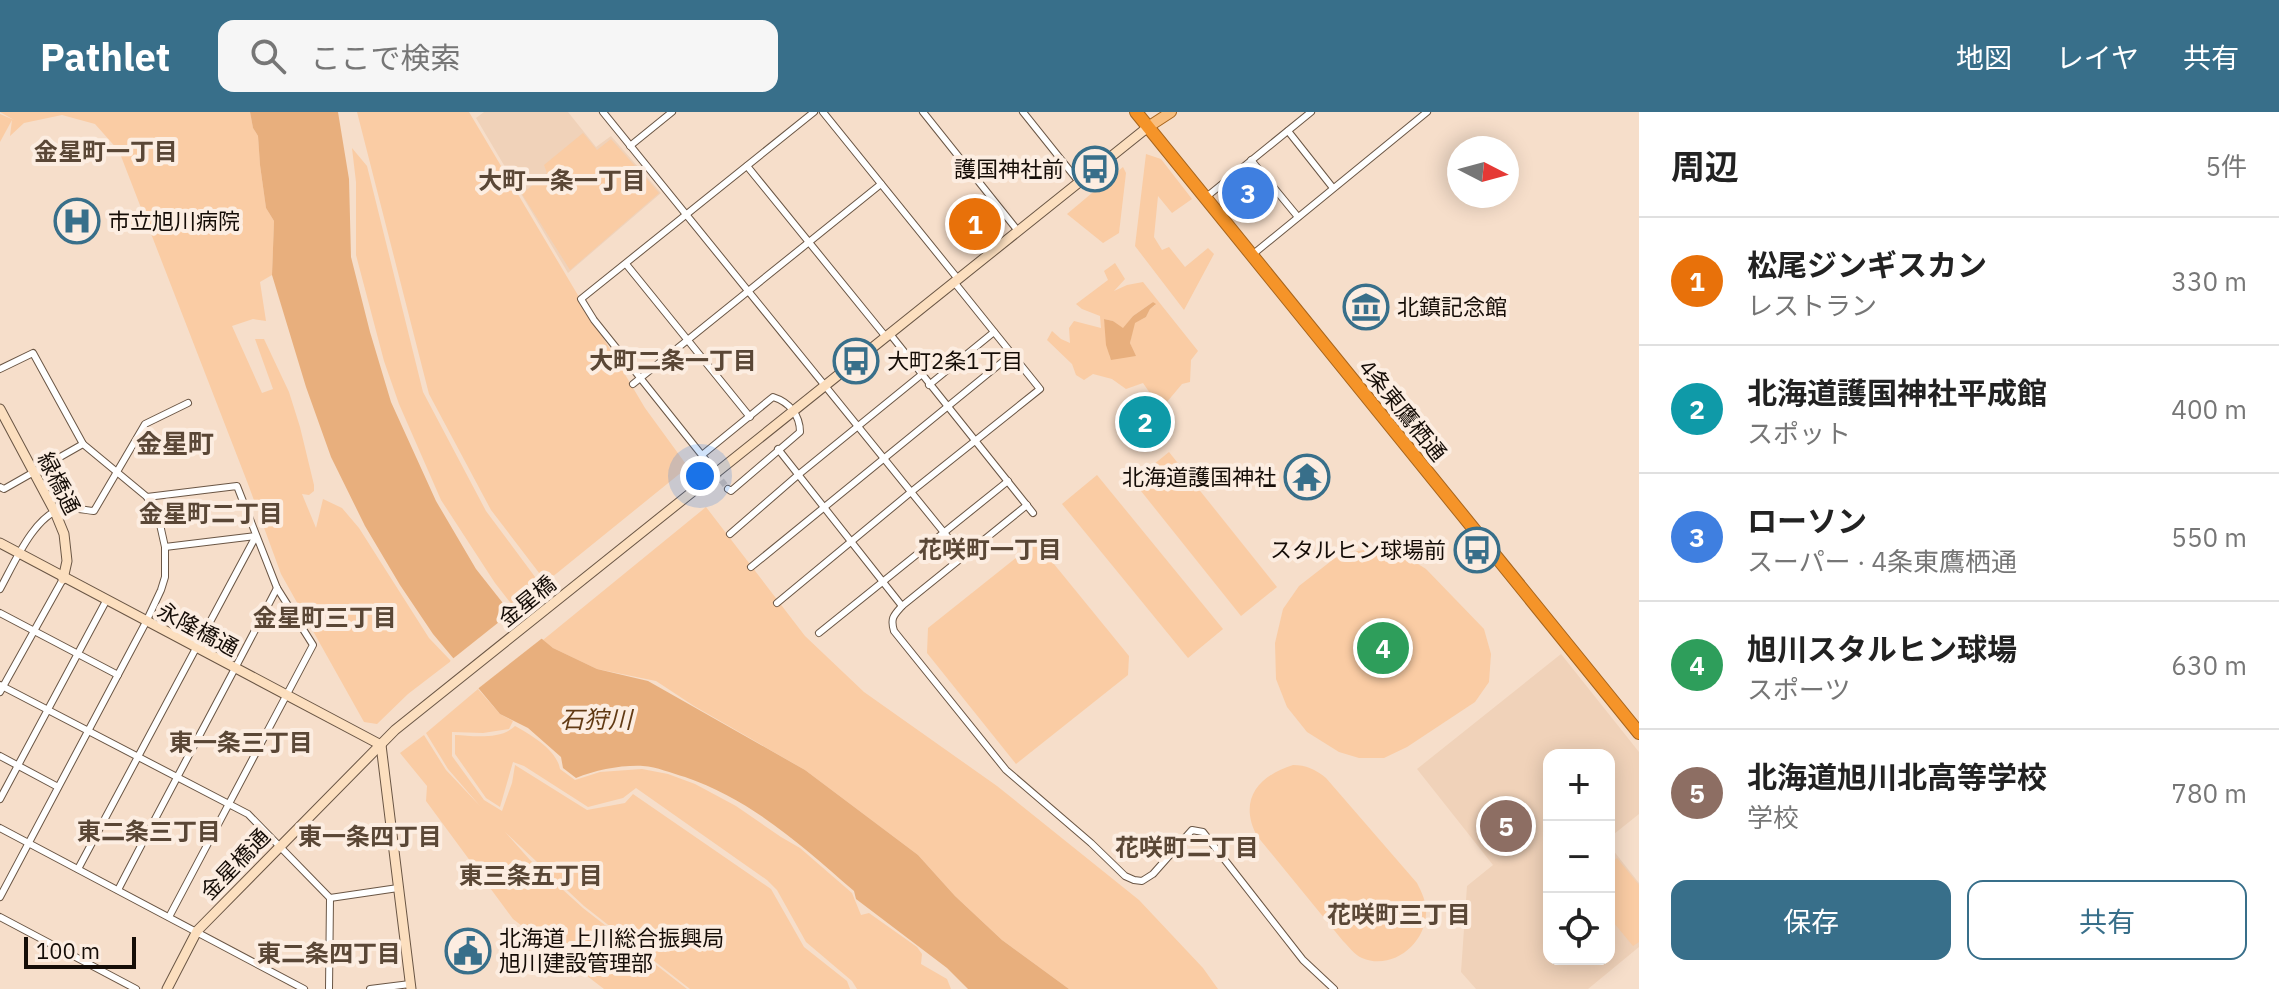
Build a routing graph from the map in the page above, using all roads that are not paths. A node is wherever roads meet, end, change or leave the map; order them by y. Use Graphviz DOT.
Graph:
graph roads {
  1 [pos="603,112"];
  2 [pos="672,112"];
  3 [pos="814,112"];
  4 [pos="823,112"];
  5 [pos="923,112"];
  6 [pos="1023,112"];
  7 [pos="1136,112"];
  8 [pos="1153,112"];
  9 [pos="1171,112"];
  10 [pos="1311,112"];
  11 [pos="1427,112"];
  12 [pos="1148,127"];
  13 [pos="1288,131"];
  14 [pos="630,146"];
  15 [pos="1251,160"];
  16 [pos="747,166"];
  17 [pos="1079,182"];
  18 [pos="881,184"];
  19 [pos="1333,188"];
  20 [pos="1205,198"];
  21 [pos="687,214"];
  22 [pos="1298,217"];
  23 [pos="1018,231"];
  24 [pos="810,243"];
  25 [pos="1252,255"];
  26 [pos="626,264"];
  27 [pos="956,281"];
  28 [pos="749,292"];
  29 [pos="994,332"];
  30 [pos="888,335"];
  31 [pos="688,340"];
  32 [pos="1012,354"];
  33 [pos="0,369"];
  34 [pos="921,375"];
  35 [pos="642,378"];
  36 [pos="633,384"];
  37 [pos="826,385"];
  38 [pos="929,385"];
  39 [pos="188,403"];
  40 [pos="948,407"];
  41 [pos="0,409"];
  42 [pos="794,411"];
  43 [pos="750,417"];
  44 [pos="859,426"];
  45 [pos="974,442"];
  46 [pos="83,444"];
  47 [pos="778,449"];
  48 [pos="884,459"];
  49 [pos="34,472"];
  50 [pos="117,472"];
  51 [pos="798,475"];
  52 [pos="1008,481"];
  53 [pos="728,489"];
  54 [pos="1,491"];
  55 [pos="911,492"];
  56 [pos="147,497"];
  57 [pos="1027,505"];
  58 [pos="824,508"];
  59 [pos="55,512"];
  60 [pos="1033,513"];
  61 [pos="944,532"];
  62 [pos="730,534"];
  63 [pos="256,536"];
  64 [pos="851,541"];
  65 [pos="0,543"];
  66 [pos="165,547"];
  67 [pos="19,554"];
  68 [pos="963,556"];
  69 [pos="751,567"];
  70 [pos="63,579"];
  71 [pos="883,581"];
  72 [pos="277,588"];
  73 [pos="0,589"];
  74 [pos="106,601"];
  75 [pos="777,603"];
  76 [pos="902,606"];
  77 [pos="0,613"];
  78 [pos="146,622"];
  79 [pos="33,631"];
  80 [pos="819,633"];
  81 [pos="196,648"];
  82 [pos="76,654"];
  83 [pos="236,669"];
  84 [pos="118,675"];
  85 [pos="1,688"];
  86 [pos="286,695"];
  87 [pos="46,710"];
  88 [pos="88,732"];
  89 [pos="1639,733"];
  90 [pos="381,745"];
  91 [pos="0,756"];
  92 [pos="138,757"];
  93 [pos="18,766"];
  94 [pos="176,777"];
  95 [pos="58,787"];
  96 [pos="0,799"];
  97 [pos="228,804"];
  98 [pos="0,828"];
  99 [pos="29,843"];
  100 [pos="279,847"];
  101 [pos="78,869"];
  102 [pos="398,888"];
  103 [pos="118,890"];
  104 [pos="0,897"];
  105 [pos="330,898"];
  106 [pos="0,917"];
  107 [pos="169,917"];
  108 [pos="197,931"];
  109 [pos="411,986"];
  110 [pos="136,989"];
  111 [pos="167,989"];
  112 [pos="304,989"];
  113 [pos="329,989"];
  114 [pos="370,989"];
  115 [pos="1334,989"];
  1 -- 14 [label="street"];
  2 -- 14 [label="street"];
  3 -- 16 [label="street"];
  4 -- 18 [label="street"];
  5 -- 23 [label="street"];
  6 -- 17 [label="street"];
  7 -- 12 [label="highway, 4条東鷹栖通"];
  8 -- 12 [label="main road"];
  9 -- 12 [label="main road"];
  10 -- 13 [label="street"];
  11 -- 19 [label="street"];
  12 -- 17 [label="main road, 金星橋"];
  12 -- 20 [label="highway, 4条東鷹栖通"];
  13 -- 15 [label="street"];
  13 -- 19 [label="street"];
  14 -- 21 [label="street"];
  15 -- 20 [label="street"];
  15 -- 22 [label="street"];
  16 -- 21 [label="street"];
  16 -- 24 [label="street"];
  17 -- 23 [label="main road, 金星橋"];
  18 -- 24 [label="street"];
  18 -- 27 [label="street"];
  19 -- 22 [label="street"];
  20 -- 25 [label="highway, 4条東鷹栖通"];
  21 -- 26 [label="street"];
  21 -- 28 [label="street"];
  22 -- 25 [label="street"];
  23 -- 27 [label="main road, 金星橋"];
  24 -- 28 [label="street"];
  24 -- 30 [label="street"];
  25 -- 89 [label="highway, 4条東鷹栖通"];
  26 -- 31 [label="street"];
  26 -- 35 [label="street"];
  27 -- 29 [label="street"];
  27 -- 30 [label="main road, 金星橋"];
  28 -- 31 [label="street"];
  28 -- 37 [label="street"];
  29 -- 32 [label="street"];
  29 -- 38 [label="street"];
  30 -- 34 [label="street"];
  30 -- 37 [label="main road, 金星橋"];
  31 -- 35 [label="street"];
  31 -- 43 [label="street"];
  32 -- 40 [label="street"];
  32 -- 45 [label="street"];
  33 -- 46 [label="street"];
  34 -- 38 [label="street"];
  34 -- 44 [label="street"];
  35 -- 36 [label="street"];
  35 -- 43 [label="street"];
  37 -- 42 [label="main road, 金星橋"];
  37 -- 44 [label="street"];
  38 -- 40 [label="street"];
  39 -- 50 [label="street"];
  40 -- 45 [label="street"];
  40 -- 48 [label="street"];
  41 -- 49 [label="main road, 緑橋通"];
  42 -- 43 [label="street"];
  42 -- 47 [label="street"];
  42 -- 90 [label="main road, 金星橋"];
  44 -- 48 [label="street"];
  44 -- 51 [label="street"];
  45 -- 52 [label="street"];
  45 -- 55 [label="street"];
  46 -- 49 [label="street"];
  46 -- 50 [label="street"];
  47 -- 51 [label="street"];
  47 -- 53 [label="street"];
  48 -- 55 [label="street"];
  48 -- 58 [label="street"];
  49 -- 54 [label="street"];
  49 -- 59 [label="main road, 緑橋通"];
  50 -- 56 [label="street"];
  50 -- 59 [label="street"];
  51 -- 58 [label="street"];
  51 -- 62 [label="street"];
  52 -- 57 [label="street"];
  52 -- 61 [label="street"];
  55 -- 61 [label="street"];
  55 -- 64 [label="street"];
  56 -- 63 [label="street"];
  56 -- 66 [label="street"];
  57 -- 60 [label="street"];
  57 -- 68 [label="street"];
  58 -- 64 [label="street"];
  58 -- 69 [label="street"];
  59 -- 67 [label="street"];
  59 -- 70 [label="main road, 緑橋通"];
  61 -- 68 [label="street"];
  61 -- 71 [label="street"];
  63 -- 66 [label="street"];
  63 -- 72 [label="street"];
  63 -- 81 [label="street"];
  64 -- 71 [label="street"];
  64 -- 75 [label="street"];
  65 -- 67 [label="main road, 永隆橋通"];
  66 -- 78 [label="street"];
  67 -- 70 [label="main road, 永隆橋通"];
  67 -- 73 [label="street"];
  68 -- 76 [label="street"];
  70 -- 74 [label="main road, 永隆橋通"];
  70 -- 79 [label="street"];
  71 -- 76 [label="street"];
  71 -- 80 [label="street"];
  72 -- 83 [label="street"];
  72 -- 86 [label="street"];
  74 -- 78 [label="main road, 永隆橋通"];
  74 -- 82 [label="street"];
  76 -- 115 [label="street"];
  77 -- 79 [label="street"];
  78 -- 81 [label="main road, 永隆橋通"];
  78 -- 84 [label="street"];
  79 -- 82 [label="street"];
  79 -- 85 [label="street"];
  81 -- 83 [label="main road, 永隆橋通"];
  81 -- 92 [label="street"];
  82 -- 84 [label="street"];
  82 -- 87 [label="street"];
  83 -- 86 [label="main road, 永隆橋通"];
  83 -- 94 [label="street"];
  84 -- 88 [label="street"];
  85 -- 87 [label="street"];
  86 -- 90 [label="main road, 永隆橋通"];
  86 -- 97 [label="street"];
  87 -- 88 [label="street"];
  87 -- 93 [label="street"];
  88 -- 92 [label="street"];
  88 -- 95 [label="street"];
  90 -- 100 [label="main road, 金星橋通"];
  90 -- 102 [label="main road"];
  91 -- 93 [label="street"];
  92 -- 94 [label="street"];
  92 -- 101 [label="street"];
  93 -- 95 [label="street"];
  93 -- 96 [label="street"];
  94 -- 97 [label="street"];
  94 -- 103 [label="street"];
  95 -- 99 [label="street"];
  97 -- 100 [label="street"];
  97 -- 107 [label="street"];
  98 -- 99 [label="street"];
  99 -- 101 [label="street"];
  99 -- 104 [label="street"];
  100 -- 105 [label="street"];
  100 -- 108 [label="main road, 金星橋通"];
  101 -- 103 [label="street"];
  102 -- 105 [label="street"];
  102 -- 109 [label="main road"];
  103 -- 107 [label="street"];
  105 -- 113 [label="street"];
  106 -- 110 [label="street"];
  107 -- 108 [label="street"];
  108 -- 111 [label="main road, 金星橋通"];
  108 -- 112 [label="street"];
  109 -- 114 [label="street"];
}
